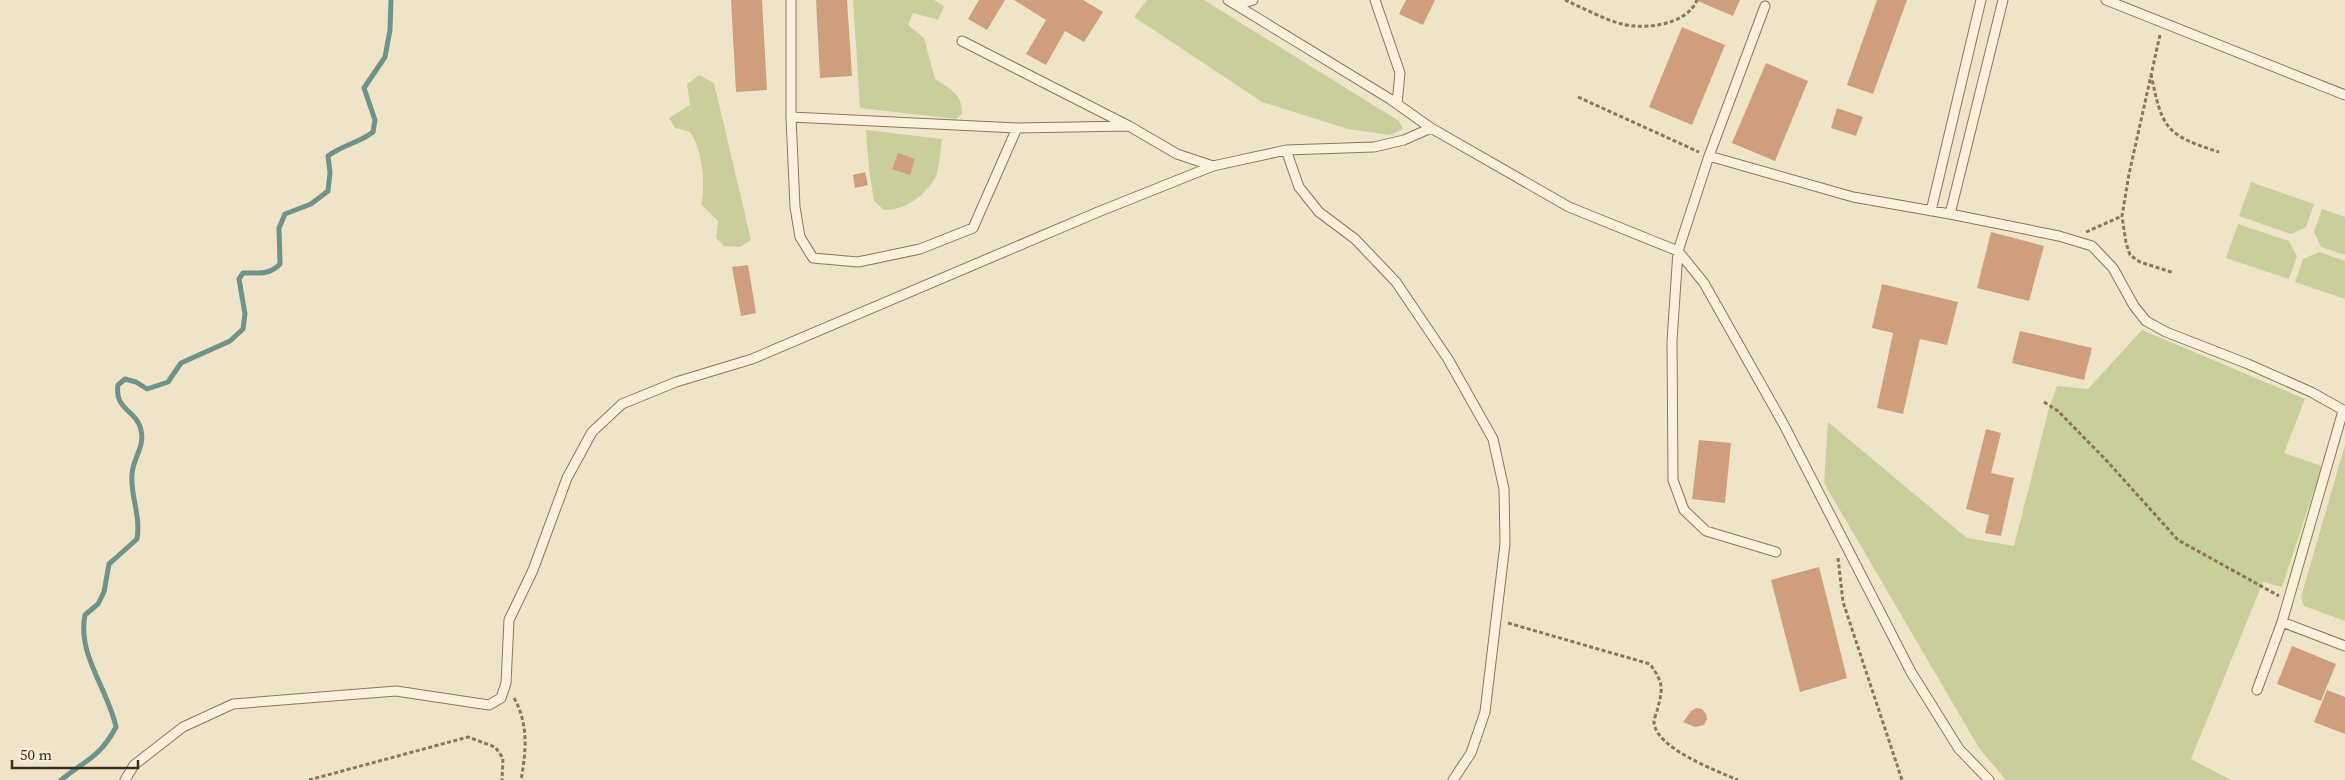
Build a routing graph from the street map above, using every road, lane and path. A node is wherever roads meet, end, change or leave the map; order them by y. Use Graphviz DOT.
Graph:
graph roads {
  1 [pos="791,0"];
  2 [pos="1228,0"];
  3 [pos="1253,0"];
  4 [pos="1375,0"];
  5 [pos="1565,0"];
  6 [pos="1697,0"];
  7 [pos="1981,0"];
  8 [pos="2003,0"];
  9 [pos="2106,0"];
  10 [pos="1237,5"];
  11 [pos="1765,6"];
  12 [pos="2163,22"];
  13 [pos="962,40"];
  14 [pos="2150,71"];
  15 [pos="2345,95"];
  16 [pos="1578,97"];
  17 [pos="1397,104"];
  18 [pos="791,117"];
  19 [pos="1130,126"];
  20 [pos="1017,128"];
  21 [pos="1431,128"];
  22 [pos="1286,150"];
  23 [pos="2218,152"];
  24 [pos="1709,156"];
  25 [pos="1213,166"];
  26 [pos="1931,211"];
  27 [pos="1950,214"];
  28 [pos="2122,216"];
  29 [pos="2070,239"];
  30 [pos="1678,251"];
  31 [pos="2174,273"];
  32 [pos="2044,402"];
  33 [pos="2344,411"];
  34 [pos="1776,552"];
  35 [pos="1837,553"];
  36 [pos="2288,602"];
  37 [pos="1495,619"];
  38 [pos="2282,622"];
  39 [pos="2345,646"];
  40 [pos="506,683"];
  41 [pos="2257,690"];
  42 [pos="125,780"];
  43 [pos="309,780"];
  44 [pos="502,780"];
  45 [pos="521,780"];
  46 [pos="1453,780"];
  47 [pos="1738,780"];
  48 [pos="1902,780"];
  49 [pos="1989,780"];
  1 -- 18 [label="lane"];
  2 -- 10 [label="lane"];
  3 -- 10 [label="lane"];
  4 -- 17 [label="lane"];
  5 -- 6 [label="path"];
  7 -- 26 [label="lane"];
  8 -- 27 [label="lane"];
  9 -- 12 [label="lane"];
  10 -- 17 [label="lane"];
  11 -- 24 [label="lane"];
  12 -- 14 [label="path"];
  12 -- 15 [label="lane"];
  13 -- 19 [label="lane"];
  14 -- 23 [label="path"];
  14 -- 28 [label="path"];
  16 -- 24 [label="path"];
  17 -- 21 [label="lane"];
  18 -- 20 [label="lane"];
  18 -- 20 [label="lane"];
  19 -- 20 [label="lane"];
  19 -- 25 [label="lane"];
  21 -- 22 [label="lane"];
  21 -- 30 [label="lane"];
  22 -- 25 [label="lane"];
  22 -- 37 [label="lane"];
  24 -- 26 [label="lane"];
  24 -- 30 [label="lane"];
  25 -- 40 [label="lane"];
  26 -- 27 [label="lane"];
  27 -- 29 [label="lane"];
  28 -- 29 [label="path"];
  28 -- 31 [label="path"];
  29 -- 33 [label="lane"];
  30 -- 34 [label="lane"];
  30 -- 49 [label="lane"];
  32 -- 36 [label="path"];
  33 -- 36 [label="lane"];
  35 -- 48 [label="path"];
  36 -- 38 [label="lane"];
  37 -- 46 [label="lane"];
  37 -- 47 [label="path"];
  38 -- 39 [label="lane"];
  38 -- 41 [label="lane"];
  40 -- 42 [label="lane"];
  40 -- 45 [label="path"];
  43 -- 44 [label="path"];
}
